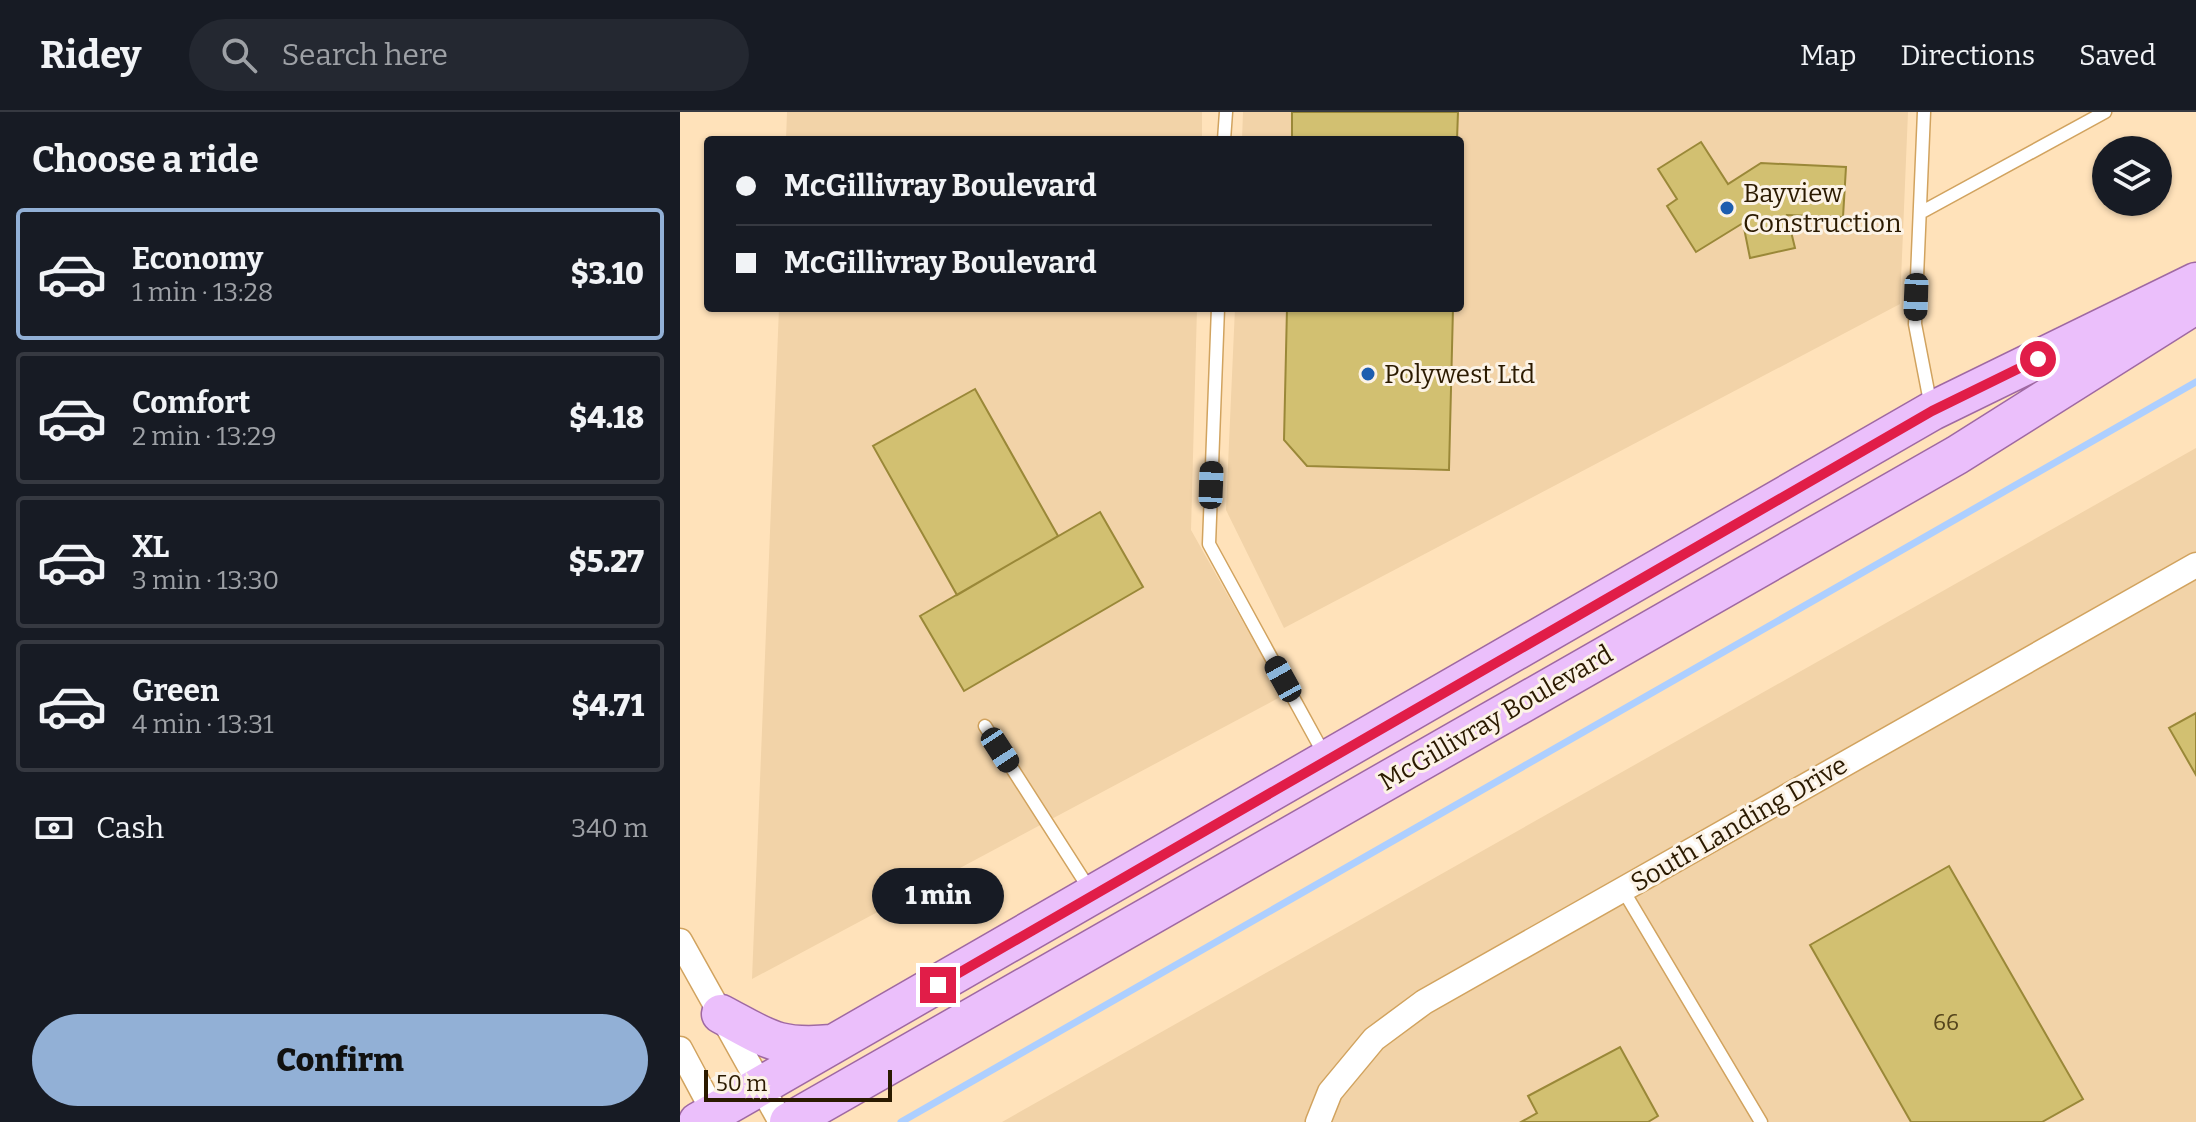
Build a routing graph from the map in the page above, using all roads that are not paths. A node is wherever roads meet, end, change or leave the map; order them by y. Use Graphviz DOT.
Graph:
graph roads {
  1 [pos="1226,112"];
  2 [pos="1924,112"];
  3 [pos="2105,112"];
  4 [pos="1224,136"];
  5 [pos="1920,213"];
  6 [pos="2196,282"];
  7 [pos="2196,304"];
  8 [pos="1218,312"];
  9 [pos="1932,411"];
  10 [pos="2196,565"];
  11 [pos="985,726"];
  12 [pos="1328,761"];
  13 [pos="1623,890"];
  14 [pos="1094,896"];
  15 [pos="680,941"];
  16 [pos="721,1014"];
  17 [pos="835,1044"];
  18 [pos="680,1049"];
  19 [pos="761,1086"];
  20 [pos="852,1086"];
  21 [pos="710,1119"];
  22 [pos="781,1122"];
  23 [pos="789,1122"];
  24 [pos="827,1122"];
  25 [pos="1318,1122"];
  26 [pos="1761,1122"];
  1 -- 4 [label="lane"];
  2 -- 5 [label="lane"];
  3 -- 5 [label="lane"];
  5 -- 9 [label="lane"];
  6 -- 9 [label="main road, McGillivray Boulevard"];
  7 -- 20 [label="main road, McGillivray Boulevard"];
  8 -- 12 [label="lane"];
  9 -- 12 [label="main road, McGillivray Boulevard"];
  10 -- 13 [label="street, South Landing Drive"];
  11 -- 14 [label="lane"];
  12 -- 14 [label="main road, McGillivray Boulevard"];
  13 -- 25 [label="street, South Landing Drive"];
  13 -- 26 [label="lane"];
  14 -- 17 [label="main road, McGillivray Boulevard"];
  15 -- 16 [label="street"];
  16 -- 17 [label="main road"];
  16 -- 19 [label="street"];
  17 -- 19 [label="main road, McGillivray Boulevard"];
  18 -- 21 [label="street"];
  19 -- 21 [label="main road, McGillivray Boulevard"];
  19 -- 22 [label="street"];
  20 -- 23 [label="main road, McGillivray Boulevard"];
  20 -- 24 [label="main road"];
}
